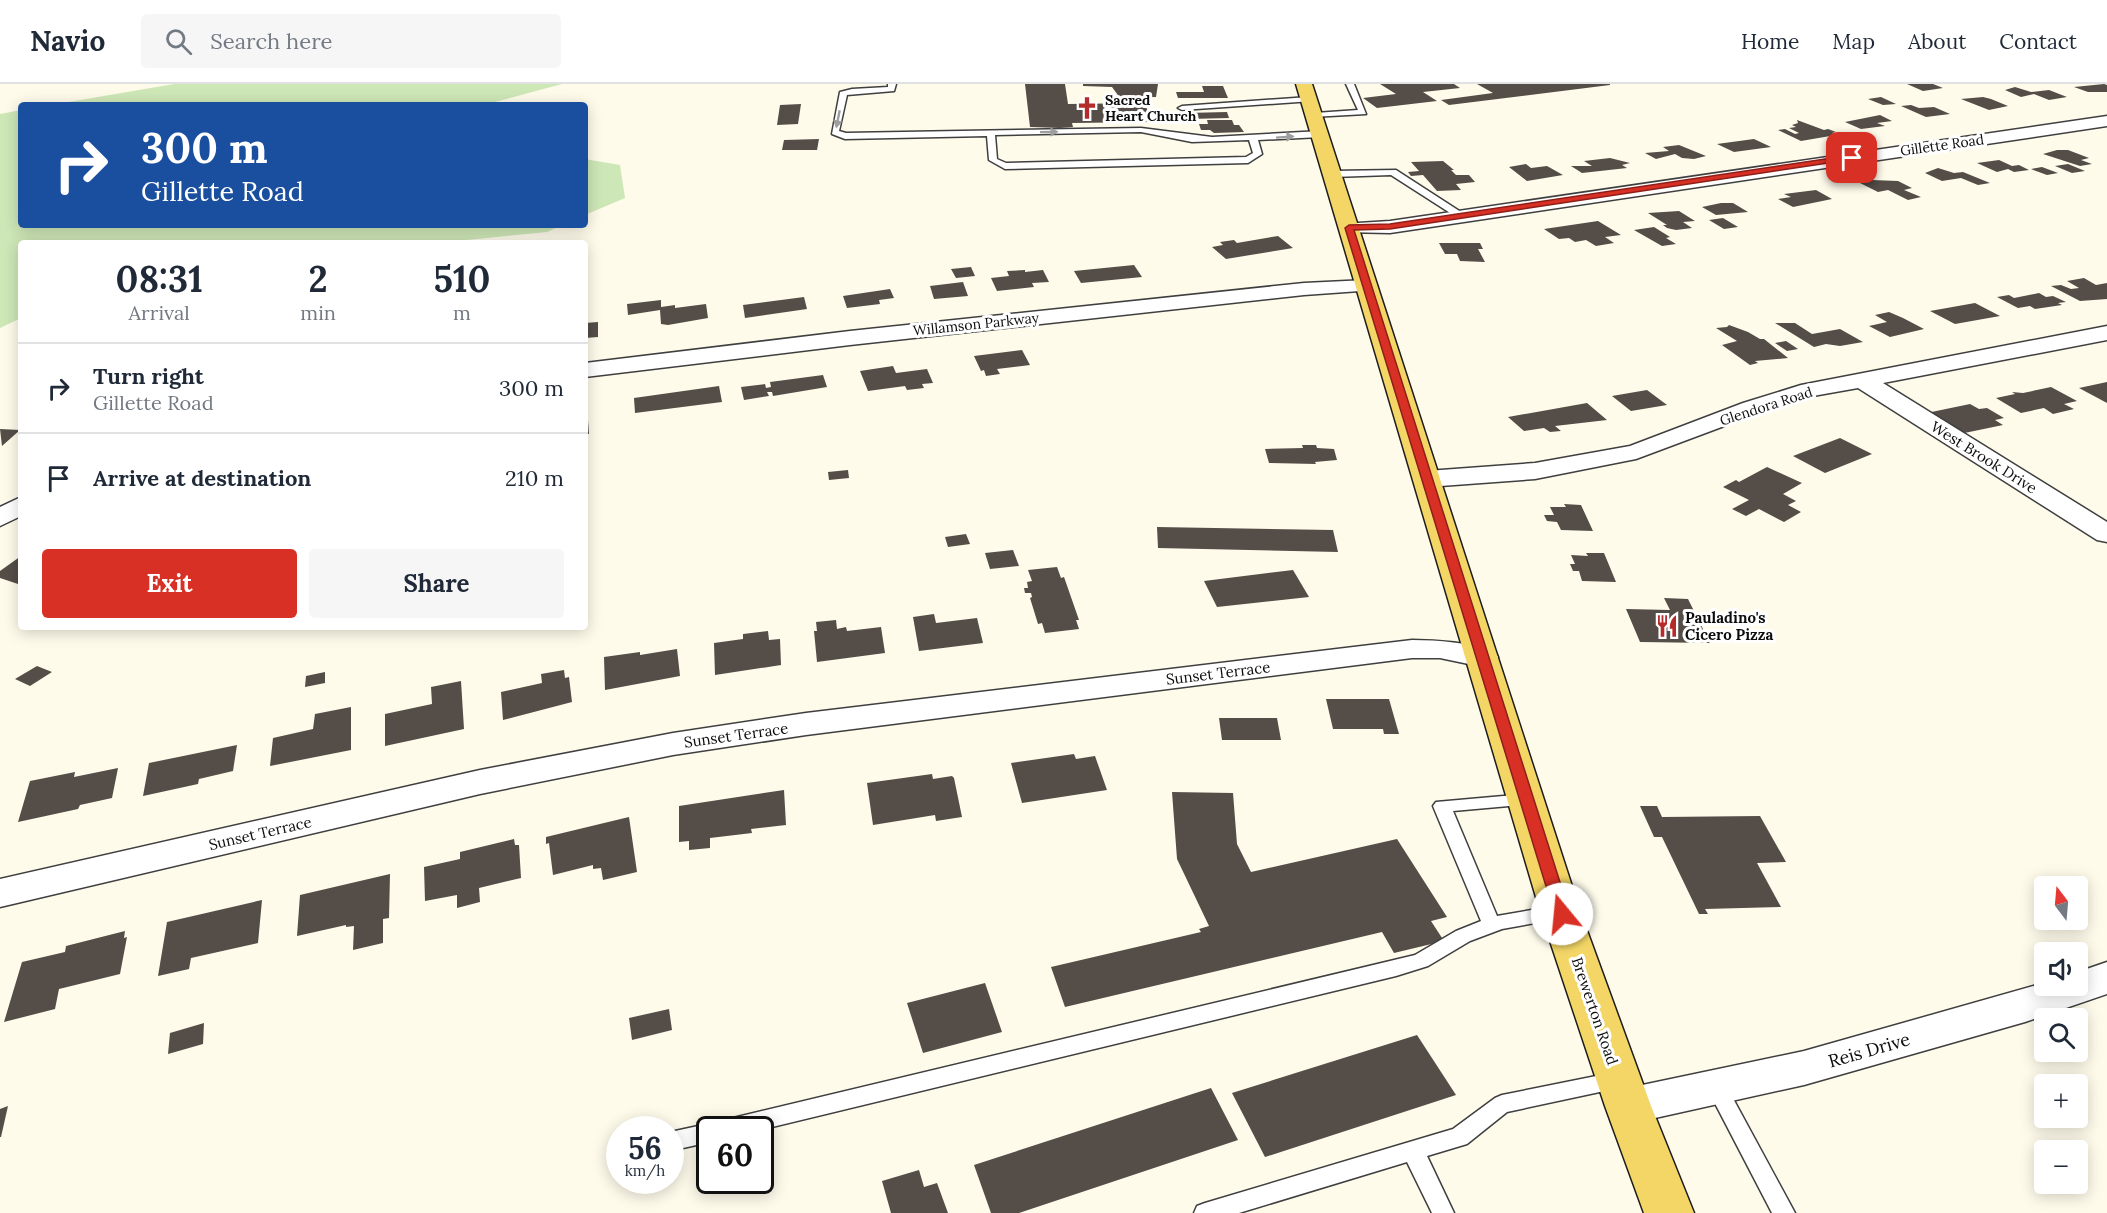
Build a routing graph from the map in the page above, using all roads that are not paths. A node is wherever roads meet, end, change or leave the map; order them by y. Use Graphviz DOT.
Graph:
graph roads {
  1 [pos="892,84"];
  2 [pos="1350,84"];
  3 [pos="1182,108"];
  4 [pos="1312,108"];
  5 [pos="2107,121"];
  6 [pos="991,133"];
  7 [pos="1253,139"];
  8 [pos="1333,174"];
  9 [pos="1461,216"];
  10 [pos="1349,228"];
  11 [pos="1367,285"];
  12 [pos="2107,333"];
  13 [pos="588,370"];
  14 [pos="1862,380"];
  15 [pos="1427,478"];
  16 [pos="18,507"];
  17 [pos="0,518"];
  18 [pos="2107,534"];
  19 [pos="1483,657"];
  20 [pos="1527,800"];
  21 [pos="0,893"];
  22 [pos="1561,912"];
  23 [pos="1492,925"];
  24 [pos="2107,978"];
  25 [pos="1716,1086"];
  26 [pos="1623,1093"];
  27 [pos="774,1117"];
  28 [pos="1413,1151"];
  29 [pos="1205,1213"];
  30 [pos="1443,1213"];
  31 [pos="1669,1213"];
  32 [pos="1784,1213"];
  1 -- 6 [label="lane, one-way"];
  2 -- 4 [label="lane"];
  3 -- 4 [label="lane"];
  7 -- 4 [label="lane, one-way"];
  4 -- 8 [label="main road, Brewerton Road"];
  5 -- 9 [label="street, Gillette Road"];
  6 -- 7 [label="lane, one-way"];
  6 -- 7 [label="lane"];
  8 -- 9 [label="lane"];
  8 -- 10 [label="main road, Brewerton Road"];
  9 -- 10 [label="street, Gillette Road"];
  10 -- 11 [label="main road, Brewerton Road"];
  11 -- 13 [label="street, Willamson Parkway"];
  11 -- 15 [label="main road, Brewerton Road"];
  12 -- 14 [label="street, Glendora Road"];
  14 -- 15 [label="street, Glendora Road"];
  14 -- 18 [label="street, West Brook Drive"];
  15 -- 19 [label="main road, Brewerton Road"];
  16 -- 17 [label="street"];
  19 -- 20 [label="main road, Brewerton Road"];
  19 -- 21 [label="street, Sunset Terrace"];
  20 -- 22 [label="main road, Brewerton Road"];
  20 -- 23 [label="lane"];
  22 -- 23 [label="lane"];
  22 -- 26 [label="main road, Brewerton Road"];
  23 -- 27 [label="lane"];
  24 -- 25 [label="street, Reis Drive"];
  25 -- 26 [label="street, Reis Drive"];
  25 -- 32 [label="lane"];
  26 -- 28 [label="lane"];
  26 -- 31 [label="main road, Brewerton Road"];
  28 -- 29 [label="lane"];
  28 -- 30 [label="lane"];
}
